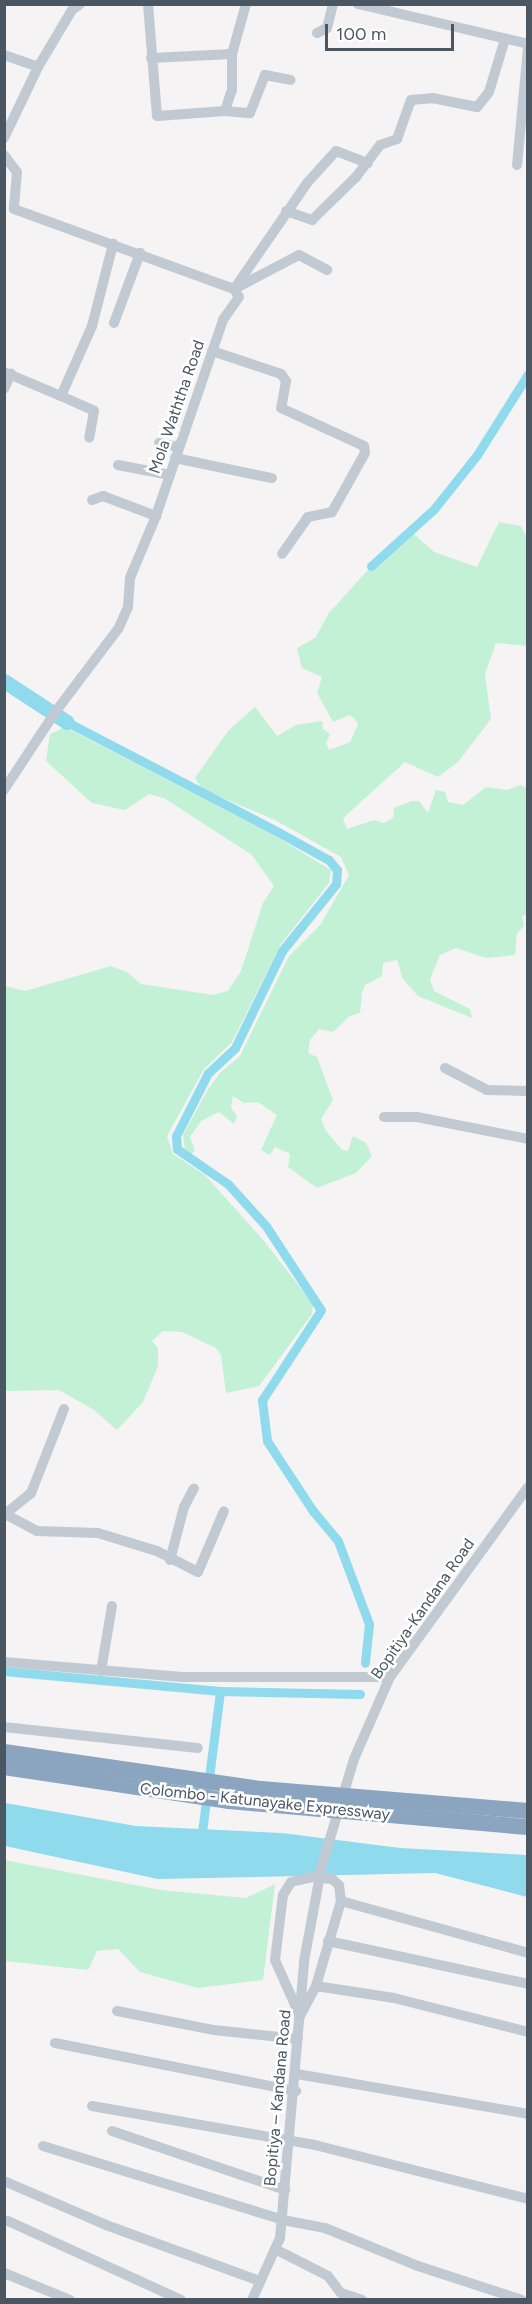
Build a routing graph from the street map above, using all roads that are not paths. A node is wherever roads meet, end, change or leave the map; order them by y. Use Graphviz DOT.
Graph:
graph roads {
  1 [pos="80,4"];
  2 [pos="148,4"];
  3 [pos="246,4"];
  4 [pos="333,4"];
  5 [pos="358,4"];
  6 [pos="317,33"];
  7 [pos="505,39"];
  8 [pos="528,44"];
  9 [pos="528,49"];
  10 [pos="232,54"];
  11 [pos="4,56"];
  12 [pos="151,58"];
  13 [pos="38,67"];
  14 [pos="291,80"];
  15 [pos="225,111"];
  16 [pos="4,138"];
  17 [pos="4,155"];
  18 [pos="368,163"];
  19 [pos="518,165"];
  20 [pos="286,211"];
  21 [pos="113,244"];
  22 [pos="140,253"];
  23 [pos="327,270"];
  24 [pos="234,289"];
  25 [pos="114,323"];
  26 [pos="212,351"];
  27 [pos="8,373"];
  28 [pos="4,389"];
  29 [pos="61,396"];
  30 [pos="89,438"];
  31 [pos="159,443"];
  32 [pos="177,453"];
  33 [pos="118,465"];
  34 [pos="170,475"];
  35 [pos="272,478"];
  36 [pos="92,500"];
  37 [pos="156,516"];
  38 [pos="282,555"];
  39 [pos="4,790"];
  40 [pos="445,1068"];
  41 [pos="528,1091"];
  42 [pos="384,1117"];
  43 [pos="528,1139"];
  44 [pos="64,1409"];
  45 [pos="528,1487"];
  46 [pos="194,1488"];
  47 [pos="224,1511"];
  48 [pos="4,1514"];
  49 [pos="170,1560"];
  50 [pos="112,1606"];
  51 [pos="4,1662"];
  52 [pos="101,1671"];
  53 [pos="390,1677"];
  54 [pos="4,1727"];
  55 [pos="198,1748"];
  56 [pos="4,1752"];
  57 [pos="4,1767"];
  58 [pos="207,1790"];
  59 [pos="528,1811"];
  60 [pos="528,1827"];
  61 [pos="316,1893"];
  62 [pos="341,1901"];
  63 [pos="328,1941"];
  64 [pos="528,1953"];
  65 [pos="528,1984"];
  66 [pos="316,1986"];
  67 [pos="117,2011"];
  68 [pos="300,2016"];
  69 [pos="528,2032"];
  70 [pos="298,2039"];
  71 [pos="55,2043"];
  72 [pos="297,2074"];
  73 [pos="296,2091"];
  74 [pos="92,2106"];
  75 [pos="528,2114"];
  76 [pos="112,2131"];
  77 [pos="291,2142"];
  78 [pos="43,2146"];
  79 [pos="4,2181"];
  80 [pos="285,2190"];
  81 [pos="528,2199"];
  82 [pos="283,2220"];
  83 [pos="8,2221"];
  84 [pos="275,2249"];
  85 [pos="4,2273"];
  86 [pos="260,2281"];
  87 [pos="70,2300"];
  88 [pos="182,2300"];
  89 [pos="252,2300"];
  90 [pos="362,2300"];
  91 [pos="522,2300"];
  1 -- 13 [label="street"];
  2 -- 12 [label="street"];
  3 -- 10 [label="street"];
  4 -- 6 [label="street"];
  5 -- 7 [label="street"];
  7 -- 8 [label="street"];
  7 -- 18 [label="street"];
  9 -- 19 [label="street"];
  10 -- 12 [label="street"];
  10 -- 15 [label="street"];
  11 -- 13 [label="street"];
  12 -- 15 [label="street"];
  13 -- 16 [label="street"];
  14 -- 15 [label="street"];
  17 -- 21 [label="street"];
  18 -- 20 [label="street"];
  18 -- 20 [label="street"];
  20 -- 24 [label="street"];
  21 -- 22 [label="street"];
  21 -- 29 [label="street"];
  22 -- 24 [label="street"];
  22 -- 25 [label="street"];
  23 -- 24 [label="street"];
  24 -- 26 [label="street, Mola Waththa Road"];
  26 -- 32 [label="street, Mola Waththa Road"];
  26 -- 38 [label="street"];
  27 -- 28 [label="street"];
  27 -- 29 [label="street"];
  29 -- 30 [label="street"];
  31 -- 32 [label="street"];
  32 -- 34 [label="street, Mola Waththa Road"];
  32 -- 35 [label="street"];
  33 -- 34 [label="street"];
  34 -- 37 [label="street, Mola Waththa Road"];
  36 -- 37 [label="street"];
  37 -- 39 [label="street, Mola Waththa Road"];
  40 -- 41 [label="street"];
  42 -- 43 [label="street"];
  44 -- 48 [label="street"];
  45 -- 53 [label="street, Bopitiya-Kandana Road"];
  46 -- 49 [label="street"];
  47 -- 49 [label="street"];
  48 -- 49 [label="street"];
  50 -- 52 [label="street"];
  51 -- 52 [label="street"];
  52 -- 53 [label="street"];
  53 -- 61 [label="street, Bopitiya-Kandana Road"];
  54 -- 55 [label="street"];
  56 -- 58 [label="highway, Colombo - Katunayake Expressway"];
  57 -- 58 [label="highway, Colombo - Katunayake Expressway"];
  58 -- 59 [label="highway, Colombo - Katunayake Expressway"];
  58 -- 60 [label="highway, Colombo - Katunayake Expressway"];
  61 -- 68 [label="street, Bopitiya – Kandana Road"];
  62 -- 63 [label="street"];
  62 -- 64 [label="street"];
  62 -- 68 [label="street"];
  63 -- 65 [label="street"];
  63 -- 66 [label="street"];
  66 -- 68 [label="street"];
  66 -- 69 [label="street"];
  67 -- 70 [label="street"];
  68 -- 70 [label="street, Bopitiya – Kandana Road"];
  70 -- 72 [label="street, Bopitiya – Kandana Road"];
  71 -- 73 [label="street"];
  72 -- 73 [label="street, Bopitiya – Kandana Road"];
  72 -- 75 [label="street"];
  73 -- 77 [label="street, Bopitiya – Kandana Road"];
  74 -- 77 [label="street"];
  76 -- 80 [label="street"];
  77 -- 80 [label="street, Bopitiya – Kandana Road"];
  77 -- 81 [label="street"];
  78 -- 82 [label="street"];
  79 -- 86 [label="street"];
  80 -- 82 [label="street, Bopitiya – Kandana Road"];
  82 -- 84 [label="street, Bopitiya – Kandana Road"];
  82 -- 91 [label="street"];
  83 -- 88 [label="street"];
  84 -- 86 [label="street, Bopitiya – Kandana Road"];
  84 -- 90 [label="street"];
  85 -- 87 [label="street"];
  86 -- 89 [label="street, Bopitiya – Kandana Road"];
}
